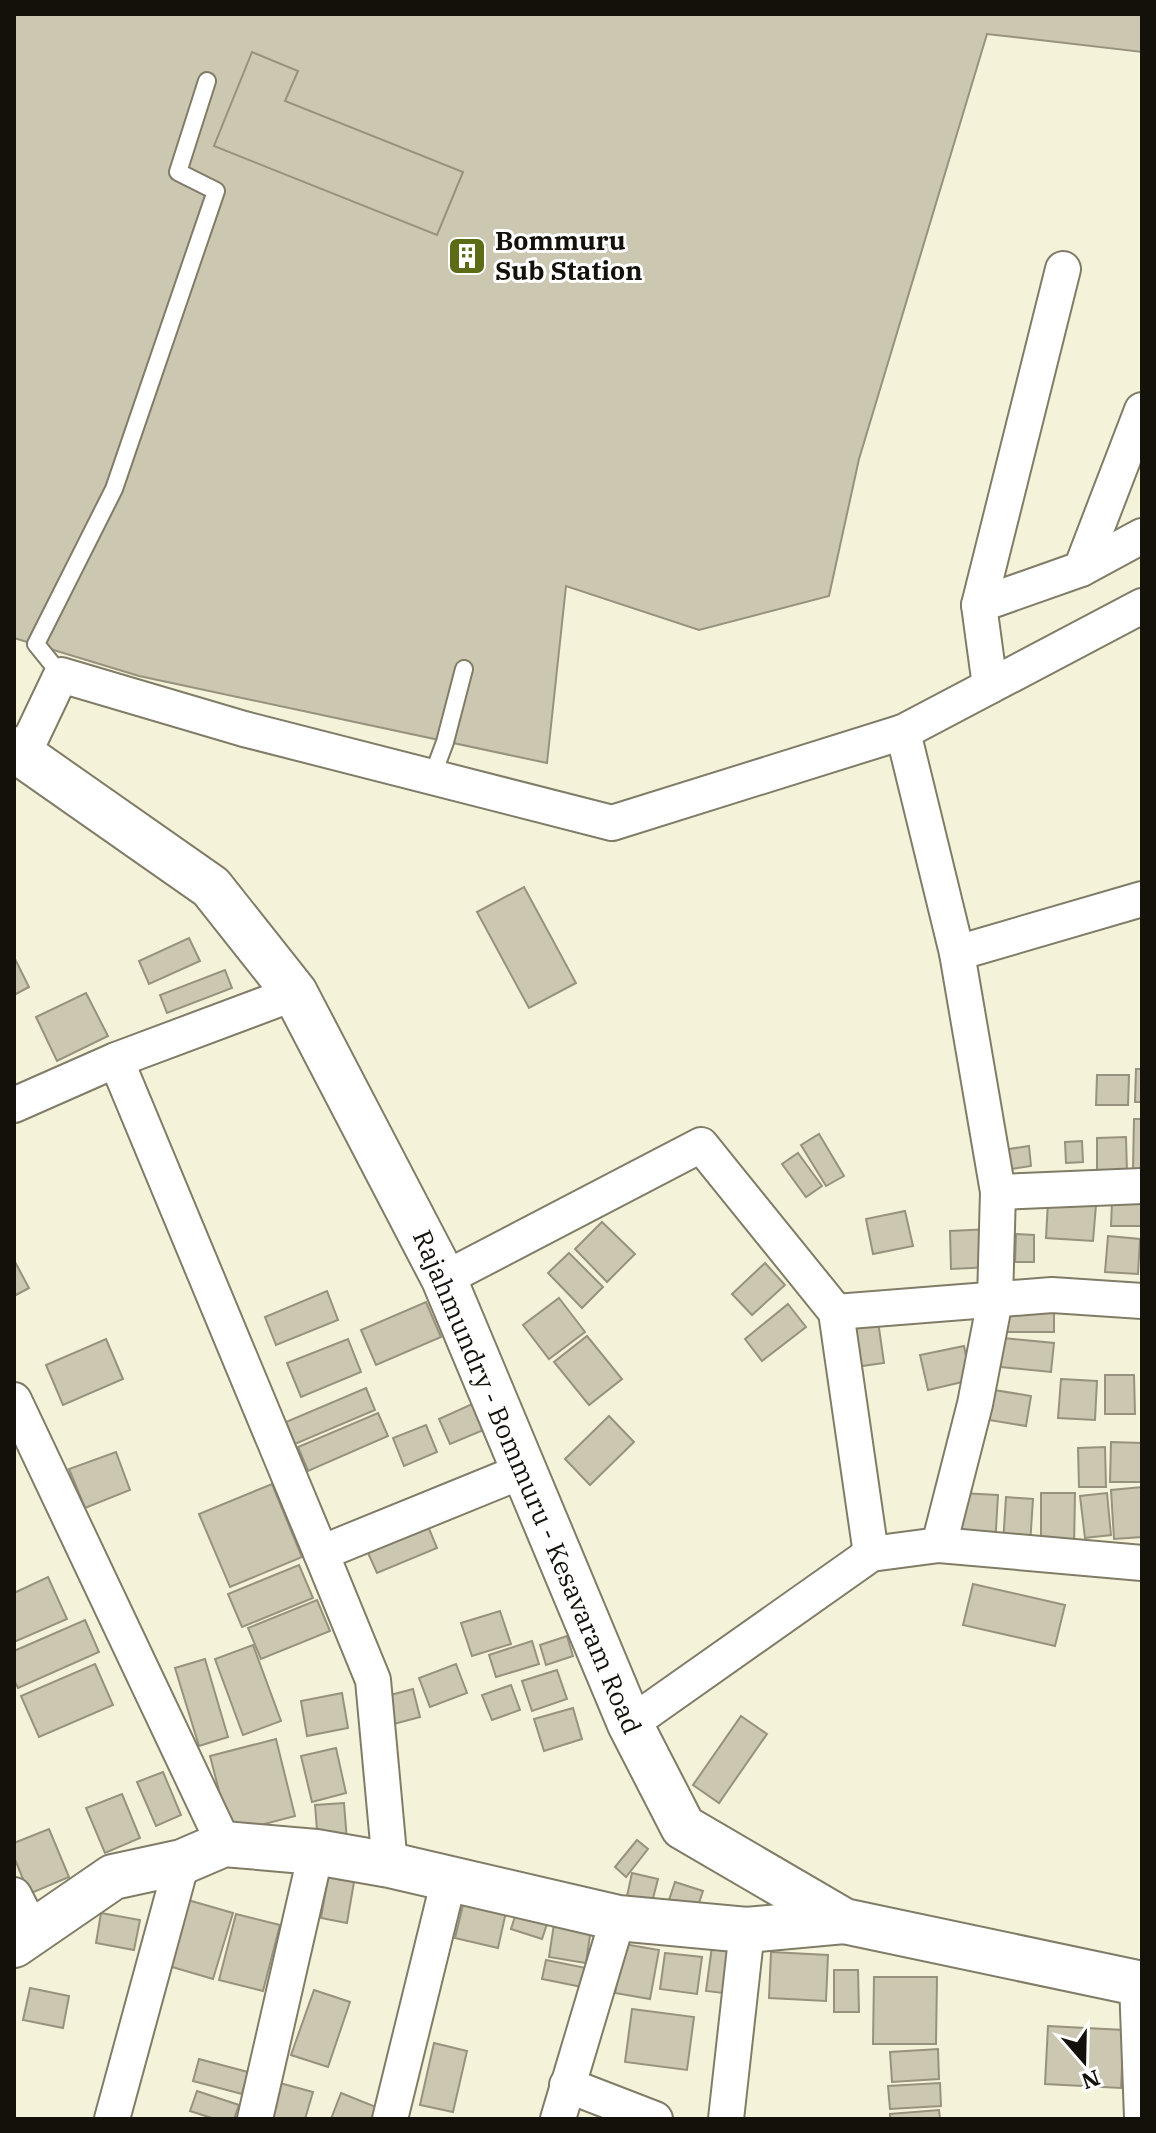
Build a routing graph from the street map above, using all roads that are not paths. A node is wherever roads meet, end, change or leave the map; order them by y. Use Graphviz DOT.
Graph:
graph roads {
  1 [pos="207,81"];
  2 [pos="1063,269"];
  3 [pos="1142,410"];
  4 [pos="1142,536"];
  5 [pos="1081,569"];
  6 [pos="979,605"];
  7 [pos="1142,606"];
  8 [pos="464,669"];
  9 [pos="61,675"];
  10 [pos="990,686"];
  11 [pos="903,732"];
  12 [pos="18,752"];
  13 [pos="432,777"];
  14 [pos="1142,899"];
  15 [pos="957,953"];
  16 [pos="295,993"];
  17 [pos="116,1060"];
  18 [pos="14,1105"];
  19 [pos="1142,1186"];
  20 [pos="998,1192"];
  21 [pos="444,1279"];
  22 [pos="995,1300"];
  23 [pos="1142,1301"];
  24 [pos="836,1312"];
  25 [pos="14,1400"];
  26 [pos="525,1470"];
  27 [pos="939,1545"];
  28 [pos="321,1553"];
  29 [pos="871,1554"];
  30 [pos="1142,1563"];
  31 [pos="630,1724"];
  32 [pos="224,1844"];
  33 [pos="316,1852"];
  34 [pos="182,1862"];
  35 [pos="390,1865"];
  36 [pos="449,1879"];
  37 [pos="618,1918"];
  38 [pos="844,1921"];
  39 [pos="20,1924"];
  40 [pos="747,1930"];
  41 [pos="1140,1983"];
  42 [pos="567,2085"];
  43 [pos="1141,2110"];
  44 [pos="112,2119"];
  45 [pos="255,2119"];
  46 [pos="390,2119"];
  47 [pos="558,2119"];
  48 [pos="655,2119"];
  49 [pos="726,2119"];
  1 -- 9 [label="lane"];
  2 -- 6 [label="street"];
  3 -- 5 [label="street"];
  4 -- 5 [label="street"];
  5 -- 6 [label="street"];
  6 -- 10 [label="street"];
  7 -- 10 [label="street"];
  8 -- 13 [label="lane"];
  9 -- 12 [label="street"];
  9 -- 13 [label="street"];
  10 -- 11 [label="street"];
  11 -- 13 [label="street"];
  11 -- 15 [label="street"];
  12 -- 16 [label="main road, Rajahmundry - Bommuru - Kesavaram Road"];
  14 -- 15 [label="street"];
  15 -- 20 [label="street"];
  16 -- 17 [label="street"];
  16 -- 21 [label="main road, Rajahmundry - Bommuru - Kesavaram Road"];
  17 -- 18 [label="street"];
  17 -- 28 [label="street"];
  19 -- 20 [label="street"];
  20 -- 22 [label="street"];
  21 -- 24 [label="street"];
  21 -- 26 [label="main road, Rajahmundry - Bommuru - Kesavaram Road"];
  22 -- 23 [label="street"];
  22 -- 24 [label="street"];
  22 -- 27 [label="street"];
  24 -- 29 [label="street"];
  25 -- 32 [label="street"];
  26 -- 28 [label="street"];
  26 -- 31 [label="main road, Rajahmundry - Bommuru - Kesavaram Road"];
  27 -- 29 [label="street"];
  27 -- 30 [label="street"];
  28 -- 35 [label="street"];
  29 -- 31 [label="street"];
  31 -- 38 [label="main road, Rajahmundry - Bommuru - Kesavaram Road"];
  32 -- 33 [label="main road"];
  32 -- 34 [label="main road"];
  33 -- 35 [label="main road"];
  33 -- 45 [label="street"];
  34 -- 39 [label="main road"];
  34 -- 44 [label="street"];
  35 -- 36 [label="main road"];
  36 -- 37 [label="main road"];
  36 -- 46 [label="street"];
  37 -- 40 [label="main road"];
  37 -- 42 [label="street"];
  38 -- 40 [label="main road"];
  38 -- 41 [label="main road, Rajahmundry - Bommuru - Kesavaram Road"];
  40 -- 49 [label="street"];
  41 -- 43 [label="street"];
  42 -- 47 [label="street"];
  42 -- 48 [label="street"];
}
